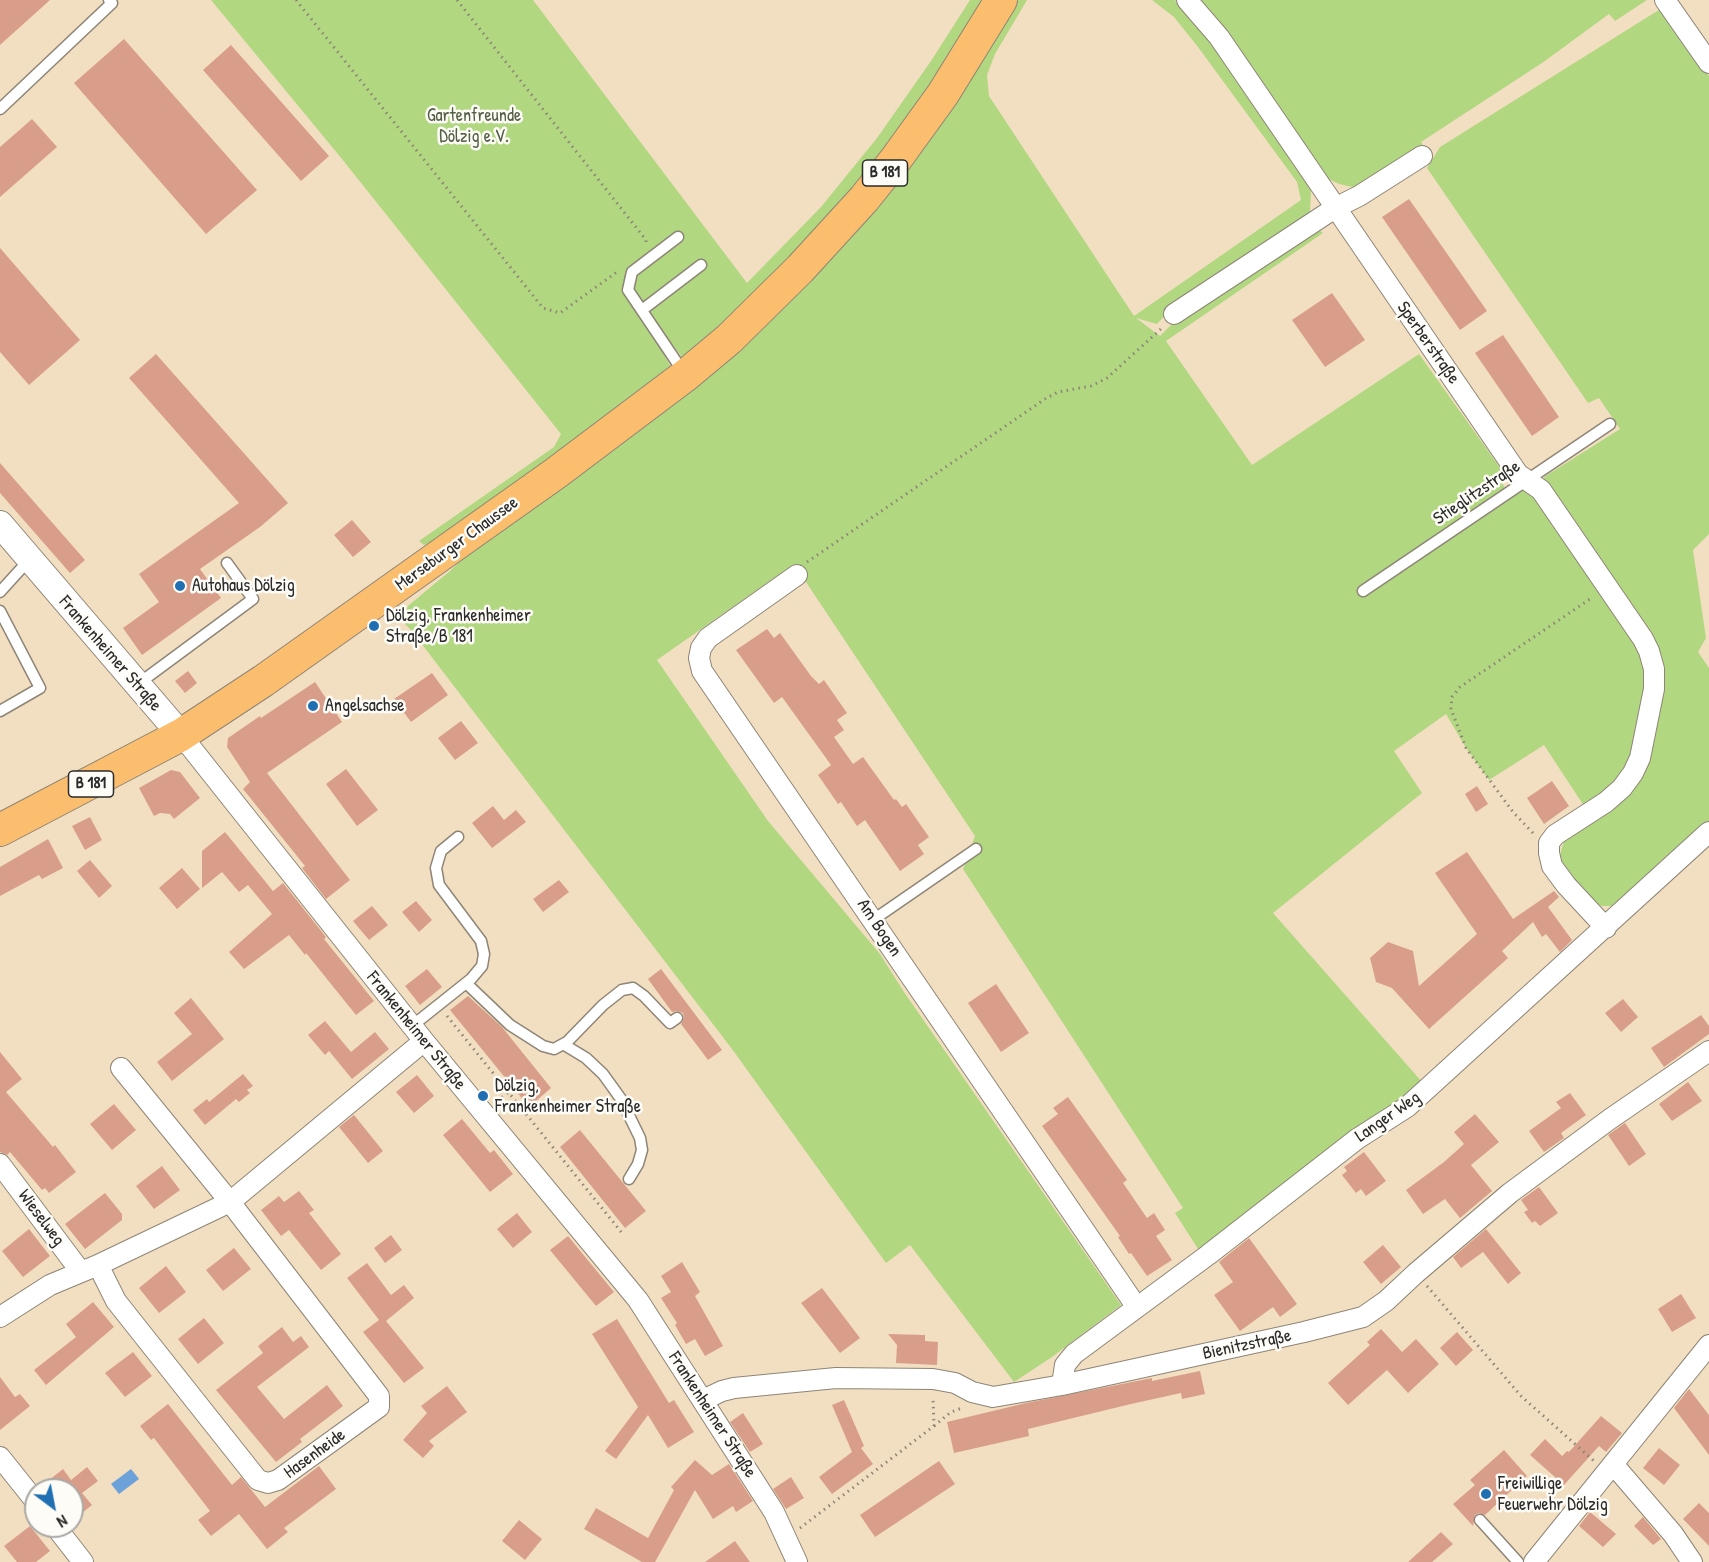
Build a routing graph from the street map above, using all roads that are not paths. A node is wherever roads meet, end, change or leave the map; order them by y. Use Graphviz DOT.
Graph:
graph roads {
  1 [pos="109,0"];
  2 [pos="1001,0"];
  3 [pos="1187,0"];
  4 [pos="1665,0"];
  5 [pos="1709,63"];
  6 [pos="0,109"];
  7 [pos="1422,156"];
  8 [pos="1335,208"];
  9 [pos="678,237"];
  10 [pos="701,265"];
  11 [pos="642,310"];
  12 [pos="1174,314"];
  13 [pos="686,375"];
  14 [pos="1610,424"];
  15 [pos="1527,479"];
  16 [pos="0,524"];
  17 [pos="29,560"];
  18 [pos="227,563"];
  19 [pos="798,575"];
  20 [pos="1363,591"];
  21 [pos="0,592"];
  22 [pos="0,612"];
  23 [pos="137,685"];
  24 [pos="0,711"];
  25 [pos="181,735"];
  26 [pos="0,830"];
  27 [pos="1709,832"];
  28 [pos="458,837"];
  29 [pos="976,849"];
  30 [pos="873,920"];
  31 [pos="1606,928"];
  32 [pos="466,983"];
  33 [pos="677,1017"];
  34 [pos="418,1033"];
  35 [pos="563,1044"];
  36 [pos="1709,1051"];
  37 [pos="121,1068"];
  38 [pos="0,1164"];
  39 [pos="629,1179"];
  40 [pos="230,1202"];
  41 [pos="89,1268"];
  42 [pos="1136,1306"];
  43 [pos="0,1317"];
  44 [pos="1709,1346"];
  45 [pos="1062,1385"];
  46 [pos="703,1400"];
  47 [pos="0,1457"];
  48 [pos="1610,1468"];
  49 [pos="24,1487"];
  50 [pos="1480,1520"];
  51 [pos="64,1538"];
  52 [pos="83,1562"];
  53 [pos="797,1562"];
  54 [pos="1518,1562"];
  55 [pos="1534,1562"];
  56 [pos="1692,1562"];
  1 -- 6 [label="lane"];
  2 -- 13 [label="main road, Merseburger Chaussee / B 181"];
  3 -- 8 [label="street, Sperberstraße"];
  4 -- 5 [label="street"];
  7 -- 8 [label="street"];
  8 -- 12 [label="street"];
  8 -- 15 [label="street, Sperberstraße"];
  9 -- 11 [label="lane"];
  10 -- 11 [label="lane"];
  11 -- 13 [label="lane"];
  13 -- 25 [label="main road, Merseburger Chaussee / B 181"];
  14 -- 15 [label="lane, Stieglitzstraße"];
  15 -- 20 [label="lane, Stieglitzstraße"];
  15 -- 31 [label="street, Sperberstraße"];
  16 -- 17 [label="street, Frankenheimer Straße"];
  17 -- 21 [label="lane"];
  17 -- 23 [label="street, Frankenheimer Straße"];
  18 -- 23 [label="lane"];
  19 -- 30 [label="street, Am Bogen"];
  22 -- 24 [label="lane"];
  23 -- 25 [label="street, Frankenheimer Straße"];
  25 -- 26 [label="main road, Merseburger Chaussee / B 181"];
  25 -- 34 [label="street, Frankenheimer Straße"];
  27 -- 31 [label="street, Langer Weg"];
  28 -- 32 [label="lane"];
  29 -- 30 [label="lane"];
  30 -- 42 [label="street, Am Bogen"];
  31 -- 42 [label="street, Langer Weg"];
  32 -- 34 [label="lane"];
  32 -- 35 [label="lane"];
  33 -- 35 [label="lane"];
  34 -- 40 [label="street"];
  34 -- 46 [label="street, Frankenheimer Straße"];
  35 -- 39 [label="lane"];
  36 -- 45 [label="street, Bienitzstraße"];
  37 -- 40 [label="street, Hasenheide"];
  38 -- 41 [label="street, Wieselweg"];
  40 -- 41 [label="street"];
  40 -- 41 [label="street, Hasenheide"];
  41 -- 43 [label="street"];
  42 -- 45 [label="street, Langer Weg"];
  44 -- 48 [label="street"];
  45 -- 46 [label="street, Bienitzstraße"];
  46 -- 53 [label="street, Frankenheimer Straße"];
  47 -- 49 [label="street"];
  48 -- 55 [label="street"];
  48 -- 56 [label="street"];
  50 -- 54 [label="lane"];
  51 -- 52 [label="street"];
}
